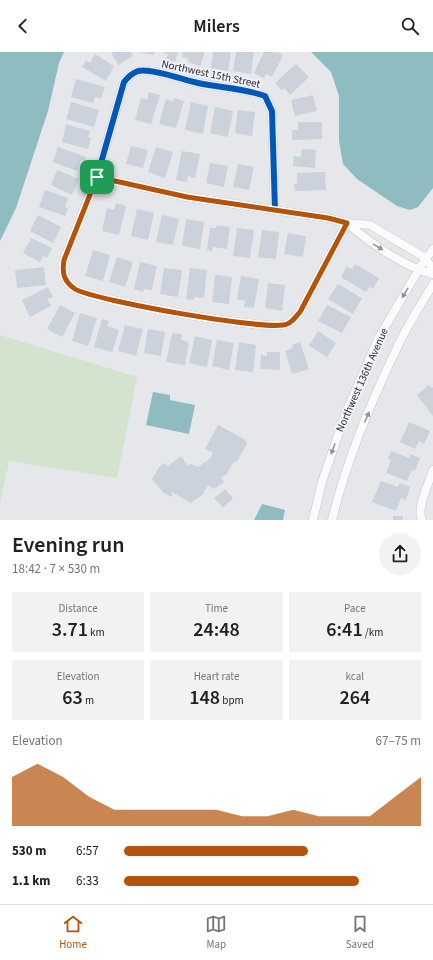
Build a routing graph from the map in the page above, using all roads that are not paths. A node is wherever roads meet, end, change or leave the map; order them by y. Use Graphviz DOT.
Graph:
graph roads {
  1 [pos="97,177"];
  2 [pos="275,210"];
  3 [pos="347,223"];
  4 [pos="433,249"];
  5 [pos="426,259"];
  6 [pos="433,269"];
  7 [pos="418,270"];
  8 [pos="433,274"];
  9 [pos="433,284"];
  10 [pos="433,470"];
  11 [pos="313,520"];
  12 [pos="332,520"];
  13 [pos="422,520"];
  1 -- 2 [label="street"];
  1 -- 2 [label="street, Northwest 15th Street"];
  1 -- 3 [label="street"];
  2 -- 3 [label="street"];
  3 -- 5 [label="street"];
  3 -- 7 [label="street, one-way"];
  4 -- 5 [label="street, Northwest 136th Avenue"];
  5 -- 6 [label="street"];
  5 -- 7 [label="street, Northwest 136th Avenue"];
  7 -- 8 [label="street"];
  7 -- 11 [label="street, Northwest 136th Avenue, one-way"];
  12 -- 9 [label="street, Northwest 136th Avenue, one-way"];
  10 -- 13 [label="street"];
}
